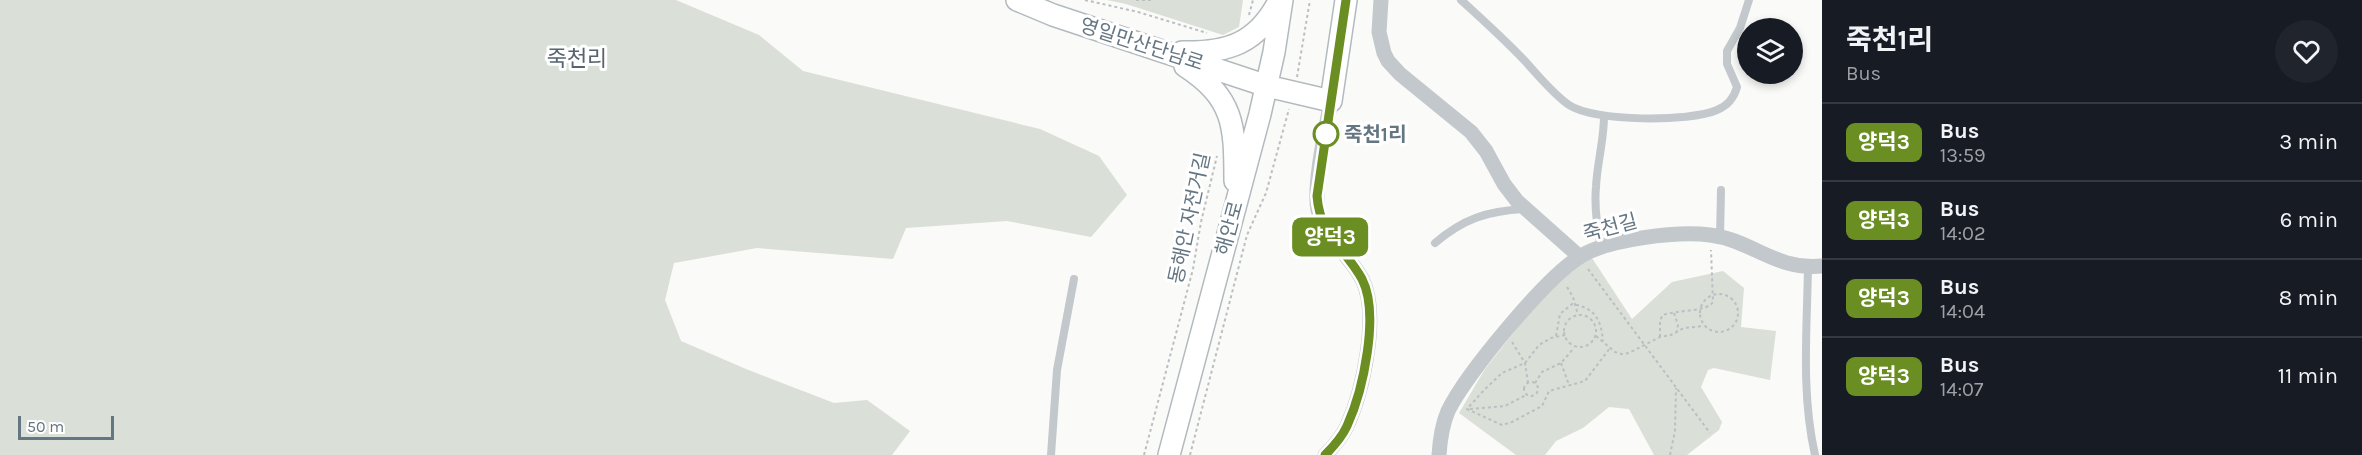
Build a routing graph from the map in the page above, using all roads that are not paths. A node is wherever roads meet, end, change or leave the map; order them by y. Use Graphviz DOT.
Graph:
graph roads {
  1 [pos="1017,0"];
  2 [pos="1281,0"];
  3 [pos="1346,0"];
  4 [pos="1381,0"];
  5 [pos="1461,0"];
  6 [pos="1749,0"];
  7 [pos="1165,52"];
  8 [pos="1267,86"];
  9 [pos="1331,101"];
  10 [pos="1604,116"];
  11 [pos="1721,190"];
  12 [pos="1235,206"];
  13 [pos="1524,209"];
  14 [pos="1715,236"];
  15 [pos="1435,243"];
  16 [pos="1601,248"];
  17 [pos="1580,256"];
  18 [pos="1815,267"];
  19 [pos="1074,279"];
  20 [pos="1051,455"];
  21 [pos="1169,455"];
  22 [pos="1325,455"];
  23 [pos="1439,455"];
  24 [pos="1815,455"];
  1 -- 7 [label="street, 영일만산단남로"];
  2 -- 7 [label="street"];
  2 -- 8 [label="street, 해안로"];
  3 -- 9 [label="street"];
  4 -- 13 [label="street"];
  5 -- 10 [label="lane"];
  6 -- 10 [label="lane"];
  7 -- 8 [label="street, 영일만산단남로"];
  7 -- 12 [label="street"];
  8 -- 9 [label="street, 영일만산단남로"];
  8 -- 12 [label="street, 해안로"];
  9 -- 22 [label="street"];
  10 -- 16 [label="lane"];
  11 -- 14 [label="lane"];
  12 -- 21 [label="street, 해안로"];
  13 -- 15 [label="lane"];
  13 -- 17 [label="street"];
  14 -- 16 [label="street, 죽천길"];
  14 -- 18 [label="street, 죽천길"];
  16 -- 17 [label="street, 죽천길"];
  17 -- 23 [label="street, 죽천길"];
  18 -- 24 [label="lane"];
  19 -- 20 [label="lane"];
}
